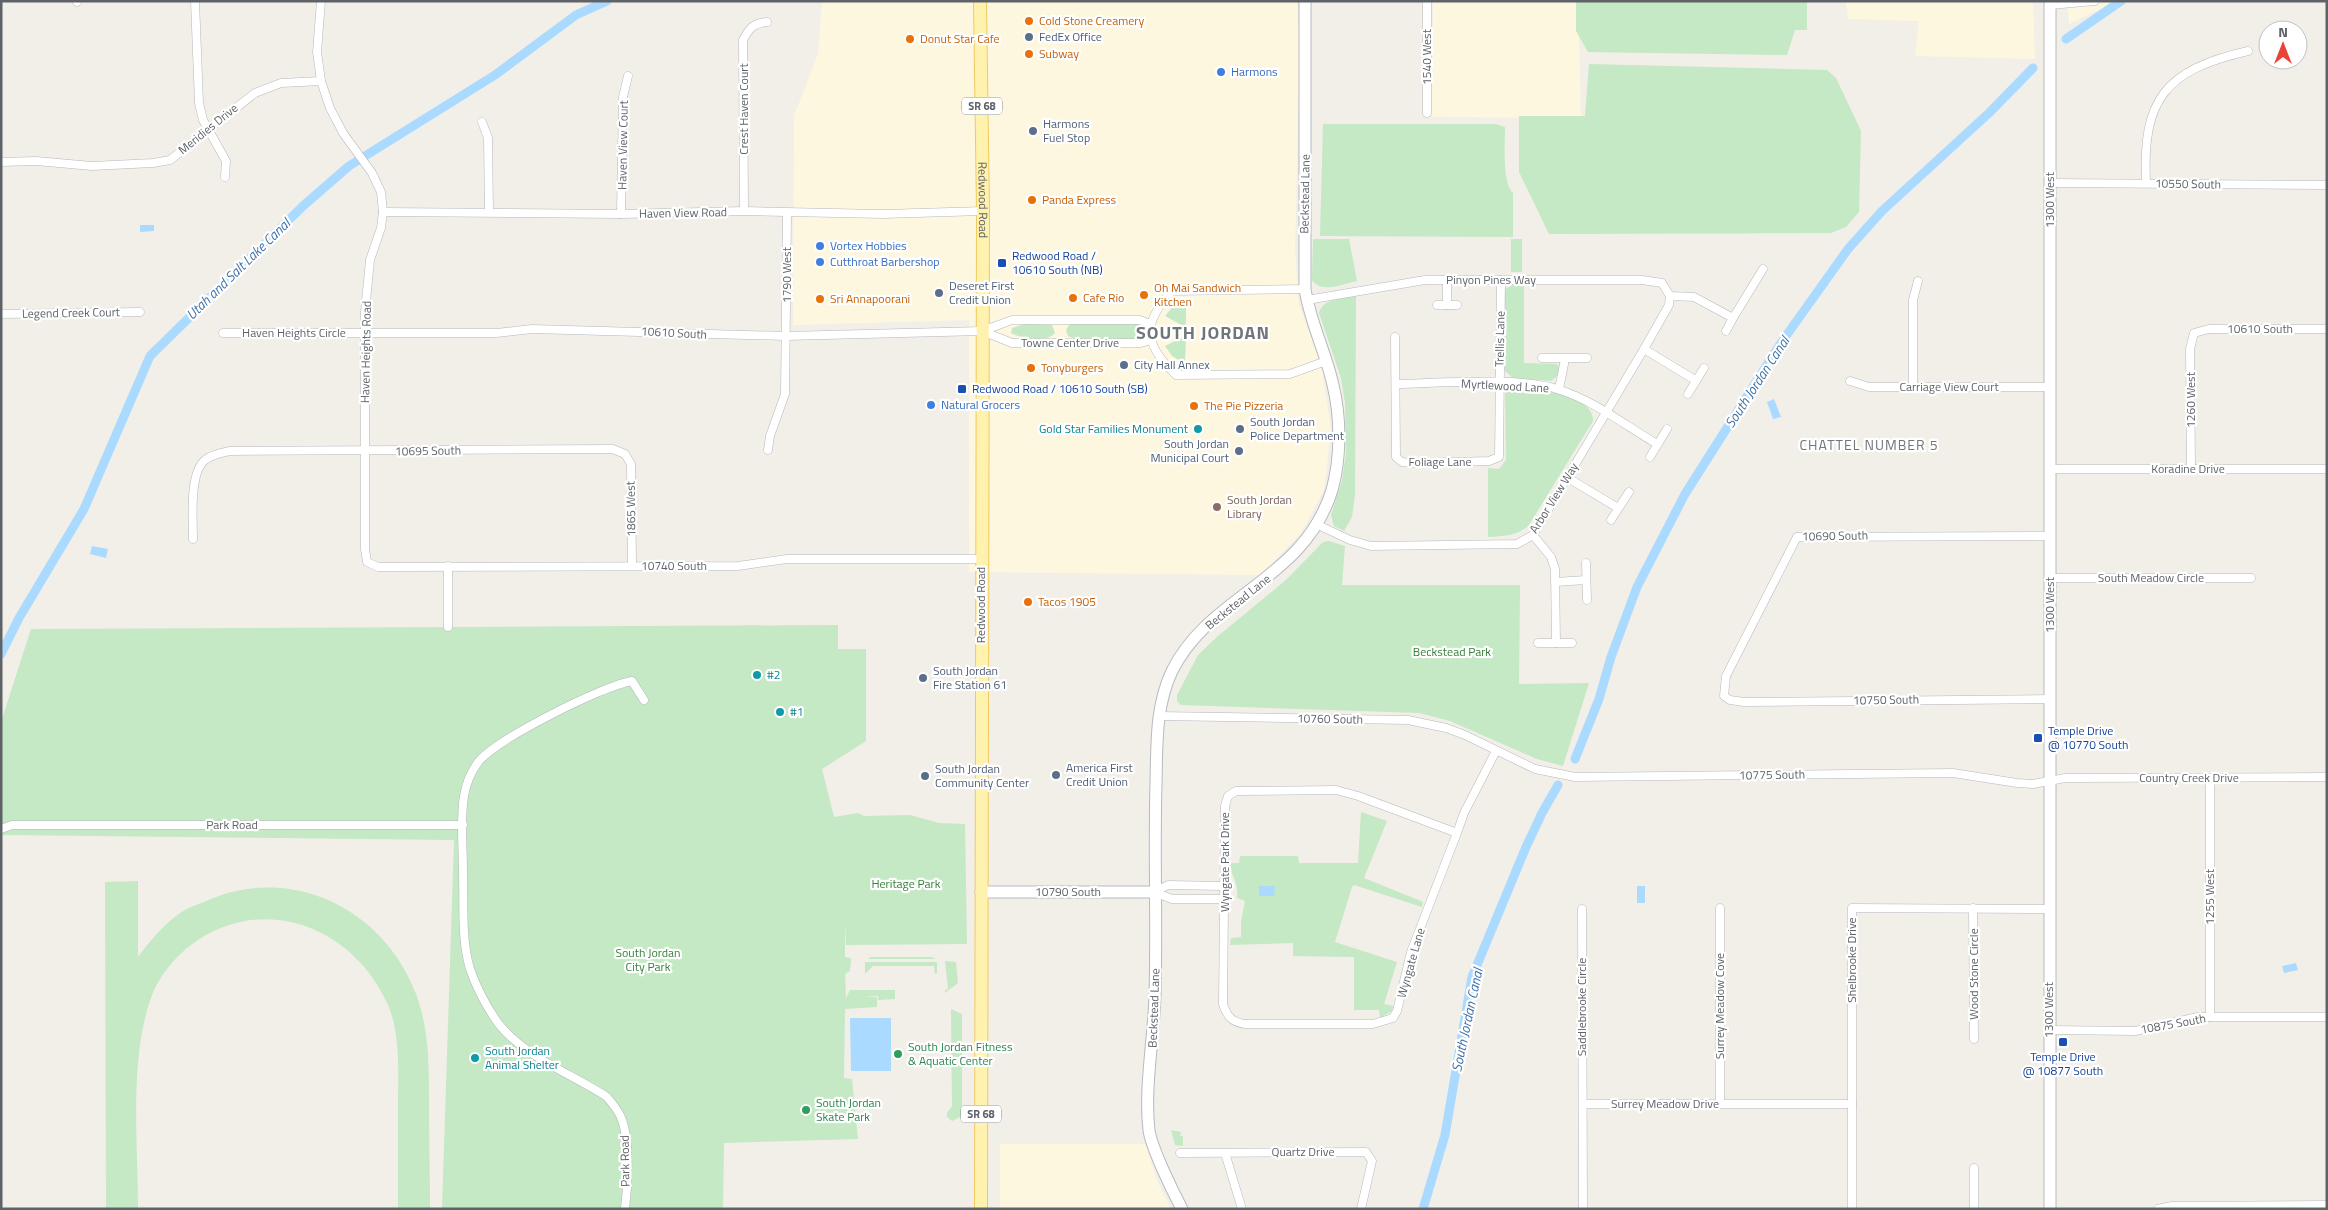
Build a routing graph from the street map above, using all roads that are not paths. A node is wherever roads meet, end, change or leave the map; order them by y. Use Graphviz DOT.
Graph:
graph roads {
  1 [pos="196,1"];
  2 [pos="321,1"];
  3 [pos="980,1"];
  4 [pos="1305,1"];
  5 [pos="1427,1"];
  6 [pos="2095,1"];
  7 [pos="2050,3"];
  8 [pos="766,22"];
  9 [pos="2248,51"];
  10 [pos="628,76"];
  11 [pos="321,81"];
  12 [pos="1427,113"];
  13 [pos="482,122"];
  14 [pos="208,131"];
  15 [pos="1,162"];
  16 [pos="225,176"];
  17 [pos="2050,183"];
  18 [pos="2146,183"];
  19 [pos="2327,185"];
  20 [pos="744,211"];
  21 [pos="983,211"];
  22 [pos="383,212"];
  23 [pos="489,212"];
  24 [pos="787,213"];
  25 [pos="621,214"];
  26 [pos="1763,269"];
  27 [pos="1448,280"];
  28 [pos="1501,280"];
  29 [pos="1918,281"];
  30 [pos="1306,294"];
  31 [pos="1670,296"];
  32 [pos="1437,305"];
  33 [pos="1447,305"];
  34 [pos="1457,305"];
  35 [pos="140,312"];
  36 [pos="1,314"];
  37 [pos="1733,318"];
  38 [pos="1150,324"];
  39 [pos="2327,329"];
  40 [pos="982,331"];
  41 [pos="1726,331"];
  42 [pos="223,333"];
  43 [pos="365,333"];
  44 [pos="2194,333"];
  45 [pos="786,336"];
  46 [pos="1395,337"];
  47 [pos="1151,340"];
  48 [pos="1644,349"];
  49 [pos="1542,358"];
  50 [pos="1587,358"];
  51 [pos="1565,359"];
  52 [pos="1326,361"];
  53 [pos="1704,368"];
  54 [pos="1695,380"];
  55 [pos="1850,381"];
  56 [pos="1500,383"];
  57 [pos="1396,384"];
  58 [pos="1913,387"];
  59 [pos="2050,387"];
  60 [pos="1559,389"];
  61 [pos="1688,394"];
  62 [pos="1606,414"];
  63 [pos="1667,429"];
  64 [pos="1657,444"];
  65 [pos="768,450"];
  66 [pos="365,452"];
  67 [pos="625,454"];
  68 [pos="1499,457"];
  69 [pos="1650,457"];
  70 [pos="2049,469"];
  71 [pos="2191,469"];
  72 [pos="2327,469"];
  73 [pos="1568,478"];
  74 [pos="1629,492"];
  75 [pos="1618,508"];
  76 [pos="1611,520"];
  77 [pos="1318,525"];
  78 [pos="1534,534"];
  79 [pos="2050,536"];
  80 [pos="193,539"];
  81 [pos="981,560"];
  82 [pos="367,562"];
  83 [pos="1586,563"];
  84 [pos="448,566"];
  85 [pos="632,566"];
  86 [pos="2050,578"];
  87 [pos="2251,578"];
  88 [pos="1586,580"];
  89 [pos="1555,582"];
  90 [pos="1587,600"];
  91 [pos="448,627"];
  92 [pos="1538,644"];
  93 [pos="1556,644"];
  94 [pos="1572,644"];
  95 [pos="1724,696"];
  96 [pos="2050,699"];
  97 [pos="644,700"];
  98 [pos="1158,716"];
  99 [pos="1496,751"];
  100 [pos="2327,777"];
  101 [pos="2210,778"];
  102 [pos="2051,780"];
  103 [pos="462,825"];
  104 [pos="1,829"];
  105 [pos="1456,833"];
  106 [pos="1225,886"];
  107 [pos="981,892"];
  108 [pos="1154,892"];
  109 [pos="1225,899"];
  110 [pos="1720,908"];
  111 [pos="1973,908"];
  112 [pos="1582,909"];
  113 [pos="2048,909"];
  114 [pos="1227,1015"];
  115 [pos="2210,1017"];
  116 [pos="2327,1017"];
  117 [pos="2049,1030"];
  118 [pos="1974,1039"];
  119 [pos="1582,1104"];
  120 [pos="1720,1104"];
  121 [pos="1852,1104"];
  122 [pos="1180,1153"];
  123 [pos="1225,1153"];
  124 [pos="1974,1168"];
  125 [pos="2327,1205"];
  126 [pos="625,1209"];
  127 [pos="981,1209"];
  128 [pos="1182,1209"];
  129 [pos="1242,1209"];
  130 [pos="1360,1209"];
  131 [pos="1583,1209"];
  132 [pos="1852,1209"];
  133 [pos="1974,1209"];
  134 [pos="2050,1209"];
  135 [pos="2158,1209"];
  1 -- 14 [label="street"];
  2 -- 11 [label="street, Haven Heights Road"];
  3 -- 21 [label="main road, Redwood Road / SR 68"];
  4 -- 30 [label="street, Beckstead Lane"];
  5 -- 12 [label="street, 1540 West"];
  6 -- 7 [label="street"];
  7 -- 17 [label="street, 1300 West"];
  8 -- 20 [label="street, Crest Haven Court"];
  9 -- 18 [label="street"];
  10 -- 25 [label="street, Haven View Court"];
  11 -- 14 [label="street, Meridies Drive"];
  11 -- 22 [label="street, Haven Heights Road"];
  13 -- 23 [label="street"];
  14 -- 15 [label="street, Meridies Drive"];
  14 -- 16 [label="street"];
  17 -- 18 [label="street, 10550 South"];
  17 -- 59 [label="street, 1300 West"];
  18 -- 19 [label="street, 10550 South"];
  20 -- 24 [label="street, Haven View Road"];
  20 -- 25 [label="street, Haven View Road"];
  21 -- 24 [label="street, Haven View Road"];
  21 -- 40 [label="main road, Redwood Road / SR 68"];
  22 -- 23 [label="street, Haven View Road"];
  22 -- 43 [label="street, Haven Heights Road"];
  23 -- 25 [label="street, Haven View Road"];
  24 -- 45 [label="street, 1790 West"];
  26 -- 37 [label="street"];
  27 -- 28 [label="street, Pinyon Pines Way"];
  27 -- 30 [label="street, Pinyon Pines Way"];
  27 -- 33 [label="street"];
  28 -- 31 [label="street, Pinyon Pines Way"];
  28 -- 56 [label="street, Trellis Lane"];
  29 -- 58 [label="street"];
  30 -- 38 [label="street"];
  30 -- 52 [label="street, Beckstead Lane"];
  31 -- 37 [label="street"];
  31 -- 48 [label="street, Arbor View Way"];
  32 -- 33 [label="street"];
  33 -- 34 [label="street"];
  35 -- 36 [label="street, Legend Creek Court"];
  37 -- 41 [label="street"];
  38 -- 40 [label="street, Towne Center Drive"];
  38 -- 47 [label="street"];
  39 -- 44 [label="street, 10610 South"];
  40 -- 45 [label="street, 10610 South"];
  40 -- 47 [label="street, Towne Center Drive"];
  40 -- 81 [label="main road, Redwood Road / SR 68"];
  42 -- 43 [label="street, Haven Heights Circle"];
  43 -- 45 [label="street, 10610 South"];
  43 -- 66 [label="street, Haven Heights Road"];
  44 -- 71 [label="street, 1260 West"];
  45 -- 65 [label="street, 1790 West"];
  46 -- 57 [label="street"];
  47 -- 52 [label="street"];
  48 -- 54 [label="street"];
  48 -- 62 [label="street, Arbor View Way"];
  49 -- 51 [label="street"];
  50 -- 51 [label="street"];
  51 -- 60 [label="street"];
  52 -- 77 [label="street, Beckstead Lane"];
  53 -- 54 [label="street"];
  54 -- 61 [label="street"];
  55 -- 58 [label="street, Carriage View Court"];
  56 -- 57 [label="street, Myrtlewood Lane"];
  56 -- 60 [label="street, Myrtlewood Lane"];
  56 -- 68 [label="street, Trellis Lane"];
  57 -- 68 [label="street, Foliage Lane"];
  58 -- 59 [label="street, Carriage View Court"];
  59 -- 70 [label="street, 1300 West"];
  60 -- 62 [label="street, Myrtlewood Lane"];
  62 -- 64 [label="street, Myrtlewood Lane"];
  62 -- 73 [label="street, Arbor View Way"];
  63 -- 64 [label="street"];
  64 -- 69 [label="street"];
  66 -- 67 [label="street, 10695 South"];
  66 -- 80 [label="street, 10695 South"];
  66 -- 82 [label="street, Haven Heights Road"];
  67 -- 85 [label="street, 1865 West"];
  70 -- 71 [label="street, Koradine Drive"];
  70 -- 79 [label="street, 1300 West"];
  71 -- 72 [label="street, Koradine Drive"];
  73 -- 75 [label="street"];
  73 -- 78 [label="street, Arbor View Way"];
  74 -- 75 [label="street"];
  75 -- 76 [label="street"];
  77 -- 78 [label="street, Arbor View Way"];
  77 -- 98 [label="street, Beckstead Lane"];
  78 -- 89 [label="street"];
  79 -- 86 [label="street, 1300 West"];
  79 -- 95 [label="street, 10690 South"];
  81 -- 85 [label="street, 10740 South"];
  81 -- 107 [label="main road, Redwood Road / SR 68"];
  82 -- 84 [label="street, 10740 South"];
  83 -- 88 [label="street"];
  84 -- 85 [label="street, 10740 South"];
  84 -- 91 [label="street"];
  86 -- 87 [label="street, South Meadow Circle"];
  86 -- 96 [label="street, 1300 West"];
  88 -- 89 [label="street"];
  88 -- 90 [label="street"];
  89 -- 93 [label="street"];
  92 -- 93 [label="street"];
  93 -- 94 [label="street"];
  95 -- 96 [label="street, 10750 South"];
  96 -- 102 [label="street, 1300 West"];
  97 -- 103 [label="street, Park Road"];
  98 -- 99 [label="street, 10760 South"];
  98 -- 108 [label="street, Beckstead Lane"];
  99 -- 102 [label="street, 10775 South"];
  99 -- 105 [label="street, Wyngate Lane"];
  100 -- 101 [label="street, Country Creek Drive"];
  101 -- 102 [label="street, Country Creek Drive"];
  101 -- 115 [label="street, 1255 West"];
  102 -- 113 [label="street, 1300 West"];
  103 -- 104 [label="street, Park Road"];
  103 -- 126 [label="street, Park Road"];
  105 -- 106 [label="street, Wyngate Park Drive"];
  105 -- 114 [label="street, Wyngate Lane"];
  106 -- 108 [label="street, 10790 South"];
  106 -- 109 [label="street, Wyngate Park Drive"];
  107 -- 108 [label="street, 10790 South"];
  107 -- 127 [label="main road, Redwood Road / SR 68"];
  108 -- 109 [label="street, 10790 South"];
  108 -- 128 [label="street, Beckstead Lane"];
  109 -- 114 [label="street, Wyngate Park Drive"];
  110 -- 120 [label="street, Surrey Meadow Cove"];
  111 -- 113 [label="street, Shelbrooke Drive"];
  111 -- 118 [label="street, Wood Stone Circle"];
  111 -- 121 [label="street, Shelbrooke Drive"];
  112 -- 119 [label="street, Saddlebrooke Circle"];
  113 -- 117 [label="street, 1300 West"];
  115 -- 116 [label="street, 10875 South"];
  115 -- 117 [label="street, 10875 South"];
  117 -- 134 [label="street, 1300 West"];
  119 -- 120 [label="street, Surrey Meadow Drive"];
  119 -- 131 [label="street"];
  120 -- 121 [label="street, Surrey Meadow Drive"];
  121 -- 132 [label="street, Shelbrooke Drive"];
  122 -- 123 [label="street, Quartz Drive"];
  123 -- 129 [label="street"];
  123 -- 130 [label="street, Quartz Drive"];
  124 -- 133 [label="street"];
  125 -- 135 [label="street"];
}
